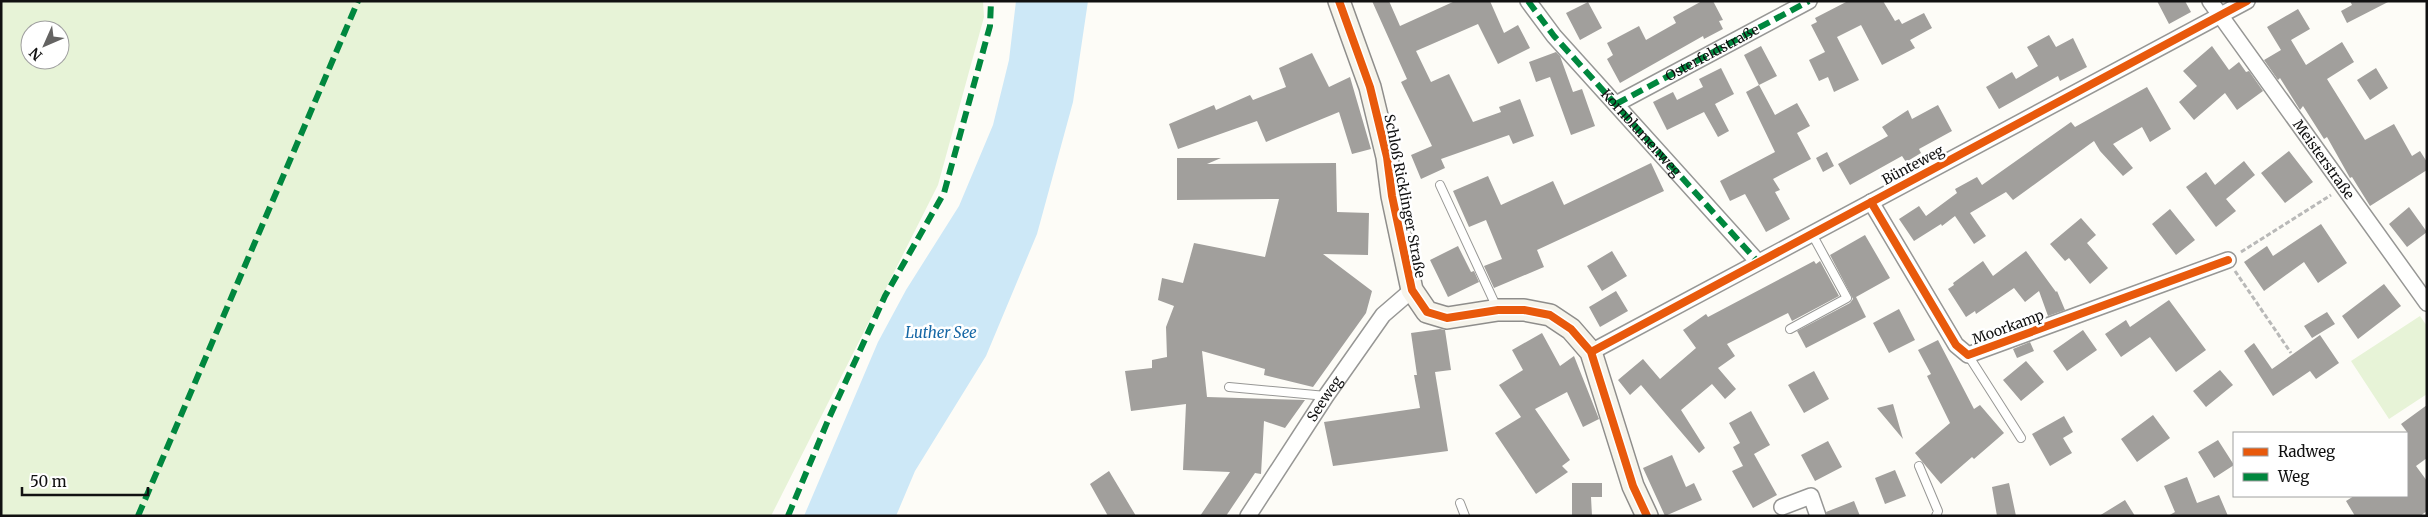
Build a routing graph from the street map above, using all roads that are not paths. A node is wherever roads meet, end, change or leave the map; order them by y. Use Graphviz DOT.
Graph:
graph roads {
  1 [pos="1339,1"];
  2 [pos="1528,1"];
  3 [pos="1808,1"];
  4 [pos="2210,1"];
  5 [pos="2247,1"];
  6 [pos="2220,16"];
  7 [pos="1616,104"];
  8 [pos="1440,185"];
  9 [pos="1871,202"];
  10 [pos="1812,234"];
  11 [pos="2228,260"];
  12 [pos="1758,262"];
  13 [pos="1412,290"];
  14 [pos="2427,303"];
  15 [pos="1498,310"];
  16 [pos="1790,329"];
  17 [pos="1591,352"];
  18 [pos="1968,355"];
  19 [pos="1229,387"];
  20 [pos="1326,396"];
  21 [pos="2021,438"];
  22 [pos="1919,466"];
  23 [pos="1460,503"];
  24 [pos="1782,507"];
  25 [pos="1248,516"];
  26 [pos="1465,516"];
  27 [pos="1647,516"];
  28 [pos="1818,516"];
  29 [pos="1936,516"];
  1 -- 13 [label="street, Schloß Ricklinger Straße"];
  2 -- 7 [label="street, Kornblumenweg"];
  3 -- 7 [label="street, Osterfeldstraße"];
  4 -- 6 [label="street, Meisterstraße"];
  5 -- 6 [label="street, Bünteweg"];
  6 -- 9 [label="street, Bünteweg"];
  6 -- 14 [label="street, Meisterstraße"];
  7 -- 12 [label="street, Kornblumenweg"];
  8 -- 15 [label="lane"];
  9 -- 10 [label="street, Bünteweg"];
  9 -- 18 [label="street, Moorkamp"];
  10 -- 12 [label="street, Bünteweg"];
  10 -- 16 [label="lane"];
  11 -- 18 [label="street, Moorkamp"];
  12 -- 17 [label="street, Bünteweg"];
  13 -- 15 [label="street, Schloß Ricklinger Straße"];
  13 -- 20 [label="street, Seeweg"];
  15 -- 17 [label="street, Schloß Ricklinger Straße"];
  17 -- 27 [label="street, Schloß Ricklinger Straße"];
  18 -- 21 [label="lane"];
  19 -- 20 [label="lane"];
  20 -- 25 [label="street, Seeweg"];
  22 -- 29 [label="lane"];
  23 -- 26 [label="lane"];
  24 -- 28 [label="street"];
}
